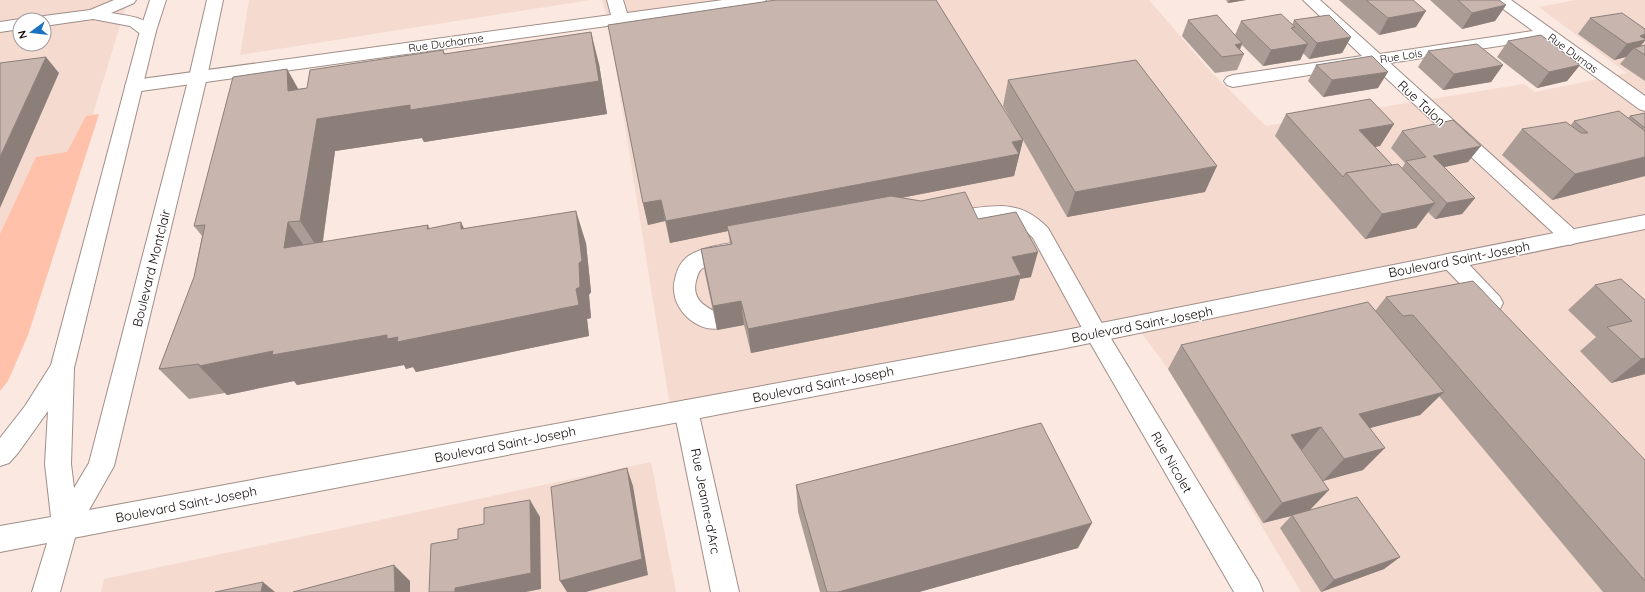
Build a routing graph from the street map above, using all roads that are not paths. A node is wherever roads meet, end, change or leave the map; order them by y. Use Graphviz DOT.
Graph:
graph roads {
  1 [pos="128,0"];
  2 [pos="158,0"];
  3 [pos="215,0"];
  4 [pos="615,0"];
  5 [pos="758,0"];
  6 [pos="1310,0"];
  7 [pos="1501,0"];
  8 [pos="703,4"];
  9 [pos="93,14"];
  10 [pos="620,19"];
  11 [pos="52,20"];
  12 [pos="12,25"];
  13 [pos="0,27"];
  14 [pos="148,31"];
  15 [pos="1546,34"];
  16 [pos="1376,60"];
  17 [pos="198,77"];
  18 [pos="1233,81"];
  19 [pos="134,86"];
  20 [pos="1645,106"];
  21 [pos="1645,222"];
  22 [pos="932,224"];
  23 [pos="1570,237"];
  24 [pos="753,247"];
  25 [pos="1452,261"];
  26 [pos="1508,319"];
  27 [pos="716,321"];
  28 [pos="1096,333"];
  29 [pos="62,368"];
  30 [pos="686,410"];
  31 [pos="0,455"];
  32 [pos="65,527"];
  33 [pos="0,539"];
  34 [pos="46,592"];
  35 [pos="725,592"];
  36 [pos="1248,592"];
  1 -- 9 [label="main road"];
  2 -- 14 [label="main road, Boulevard Montclair"];
  3 -- 17 [label="main road, Boulevard Montclair"];
  4 -- 10 [label="main road"];
  5 -- 8 [label="main road, Rue Ducharme"];
  6 -- 16 [label="main road, Rue Talon"];
  7 -- 15 [label="main road, Rue Dumas"];
  8 -- 10 [label="main road, Rue Ducharme"];
  9 -- 11 [label="main road"];
  9 -- 14 [label="main road"];
  10 -- 17 [label="main road, Rue Ducharme"];
  12 -- 13 [label="main road"];
  14 -- 19 [label="main road, Boulevard Montclair"];
  15 -- 16 [label="main road, Rue Lois"];
  15 -- 20 [label="main road, Rue Dumas"];
  16 -- 18 [label="main road, Rue Lois"];
  16 -- 23 [label="main road, Rue Talon"];
  17 -- 19 [label="main road, Rue Ducharme"];
  17 -- 32 [label="main road, Boulevard Montclair"];
  19 -- 29 [label="main road, Boulevard Montclair"];
  21 -- 23 [label="main road, Boulevard Saint-Joseph"];
  22 -- 28 [label="main road, Rue Nicolet"];
  23 -- 25 [label="main road, Boulevard Saint-Joseph"];
  24 -- 27 [label="main road"];
  25 -- 26 [label="main road"];
  25 -- 28 [label="main road, Boulevard Saint-Joseph"];
  28 -- 30 [label="main road, Boulevard Saint-Joseph"];
  28 -- 36 [label="main road, Rue Nicolet"];
  29 -- 31 [label="main road"];
  29 -- 32 [label="main road, Boulevard Montclair"];
  30 -- 32 [label="main road, Boulevard Saint-Joseph"];
  30 -- 35 [label="main road, Rue Jeanne-d'Arc"];
  32 -- 33 [label="main road, Boulevard Saint-Joseph"];
  32 -- 34 [label="main road, Boulevard Montclair"];
}
